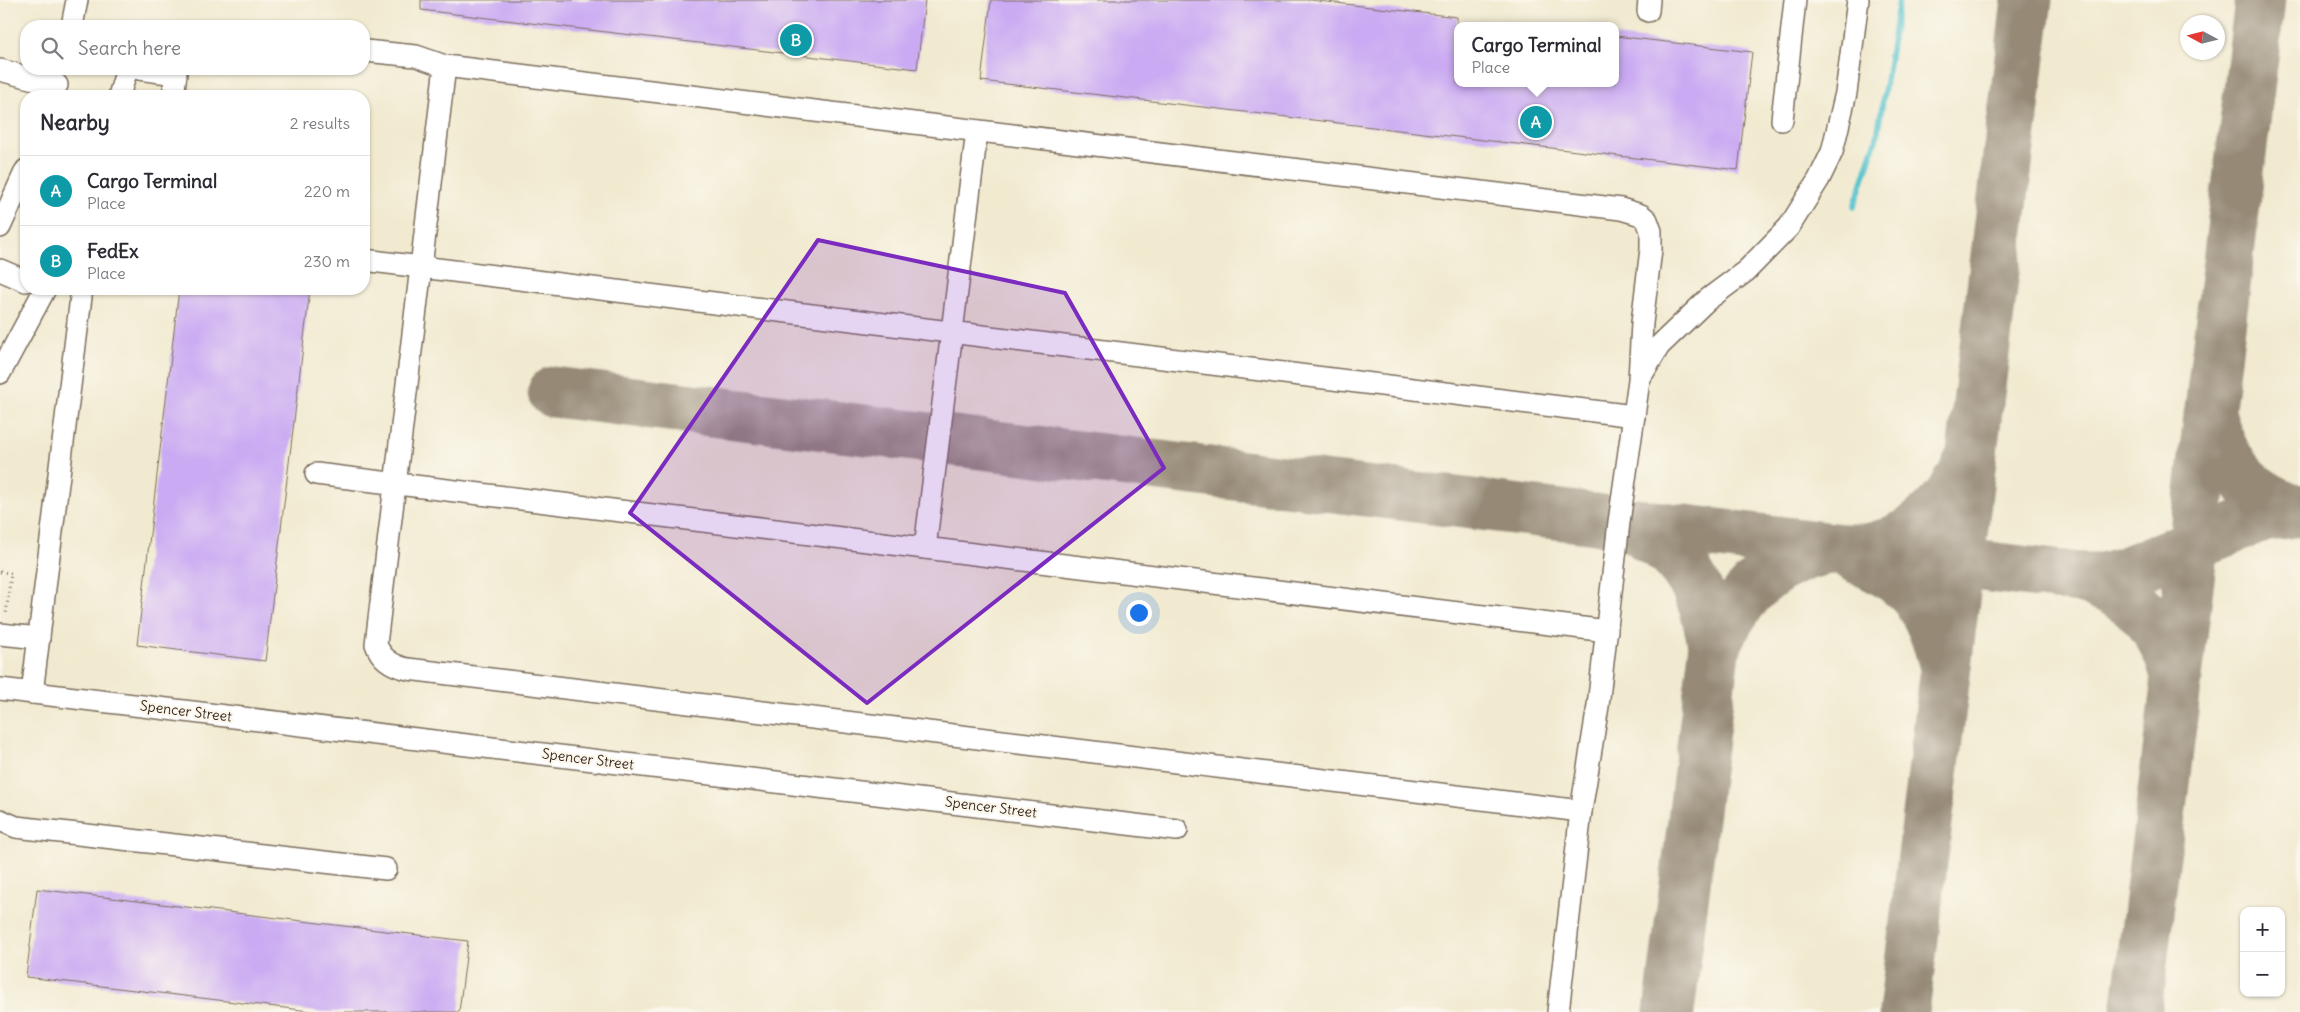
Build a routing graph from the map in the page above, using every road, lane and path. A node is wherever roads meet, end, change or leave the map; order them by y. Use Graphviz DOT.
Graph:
graph roads {
  1 [pos="77,0"];
  2 [pos="1795,0"];
  3 [pos="1858,0"];
  4 [pos="73,20"];
  5 [pos="370,51"];
  6 [pos="445,66"];
  7 [pos="0,70"];
  8 [pos="20,75"];
  9 [pos="22,75"];
  10 [pos="125,75"];
  11 [pos="176,75"];
  12 [pos="57,83"];
  13 [pos="122,90"];
  14 [pos="174,90"];
  15 [pos="1782,120"];
  16 [pos="978,131"];
  17 [pos="20,183"];
  18 [pos="0,226"];
  19 [pos="370,261"];
  20 [pos="422,267"];
  21 [pos="0,270"];
  22 [pos="20,278"];
  23 [pos="42,295"];
  24 [pos="81,295"];
  25 [pos="952,332"];
  26 [pos="0,374"];
  27 [pos="1639,380"];
  28 [pos="1634,416"];
  29 [pos="316,474"];
  30 [pos="396,484"];
  31 [pos="925,548"];
  32 [pos="0,572"];
  33 [pos="3,626"];
  34 [pos="1607,631"];
  35 [pos="40,638"];
  36 [pos="0,689"];
  37 [pos="32,693"];
  38 [pos="1581,811"];
  39 [pos="0,820"];
  40 [pos="1177,830"];
  41 [pos="386,869"];
  42 [pos="1558,1012"];
  1 -- 4 [label="street"];
  2 -- 15 [label="street"];
  3 -- 27 [label="street"];
  5 -- 6 [label="street"];
  6 -- 16 [label="street"];
  6 -- 20 [label="street"];
  7 -- 8 [label="street"];
  9 -- 12 [label="street"];
  10 -- 13 [label="street"];
  11 -- 14 [label="street"];
  16 -- 25 [label="street"];
  16 -- 27 [label="street"];
  17 -- 18 [label="street"];
  19 -- 20 [label="street"];
  20 -- 25 [label="street"];
  20 -- 30 [label="street"];
  21 -- 22 [label="street"];
  23 -- 26 [label="street"];
  24 -- 35 [label="street"];
  25 -- 28 [label="street"];
  25 -- 31 [label="street"];
  27 -- 28 [label="street"];
  28 -- 34 [label="street"];
  29 -- 30 [label="street"];
  30 -- 31 [label="street"];
  30 -- 38 [label="street"];
  31 -- 34 [label="street"];
  32 -- 33 [label="path"];
  33 -- 35 [label="street"];
  34 -- 38 [label="street"];
  35 -- 37 [label="street"];
  36 -- 37 [label="street, Spencer Street"];
  37 -- 40 [label="street, Spencer Street"];
  38 -- 42 [label="street"];
  39 -- 41 [label="street"];
}
